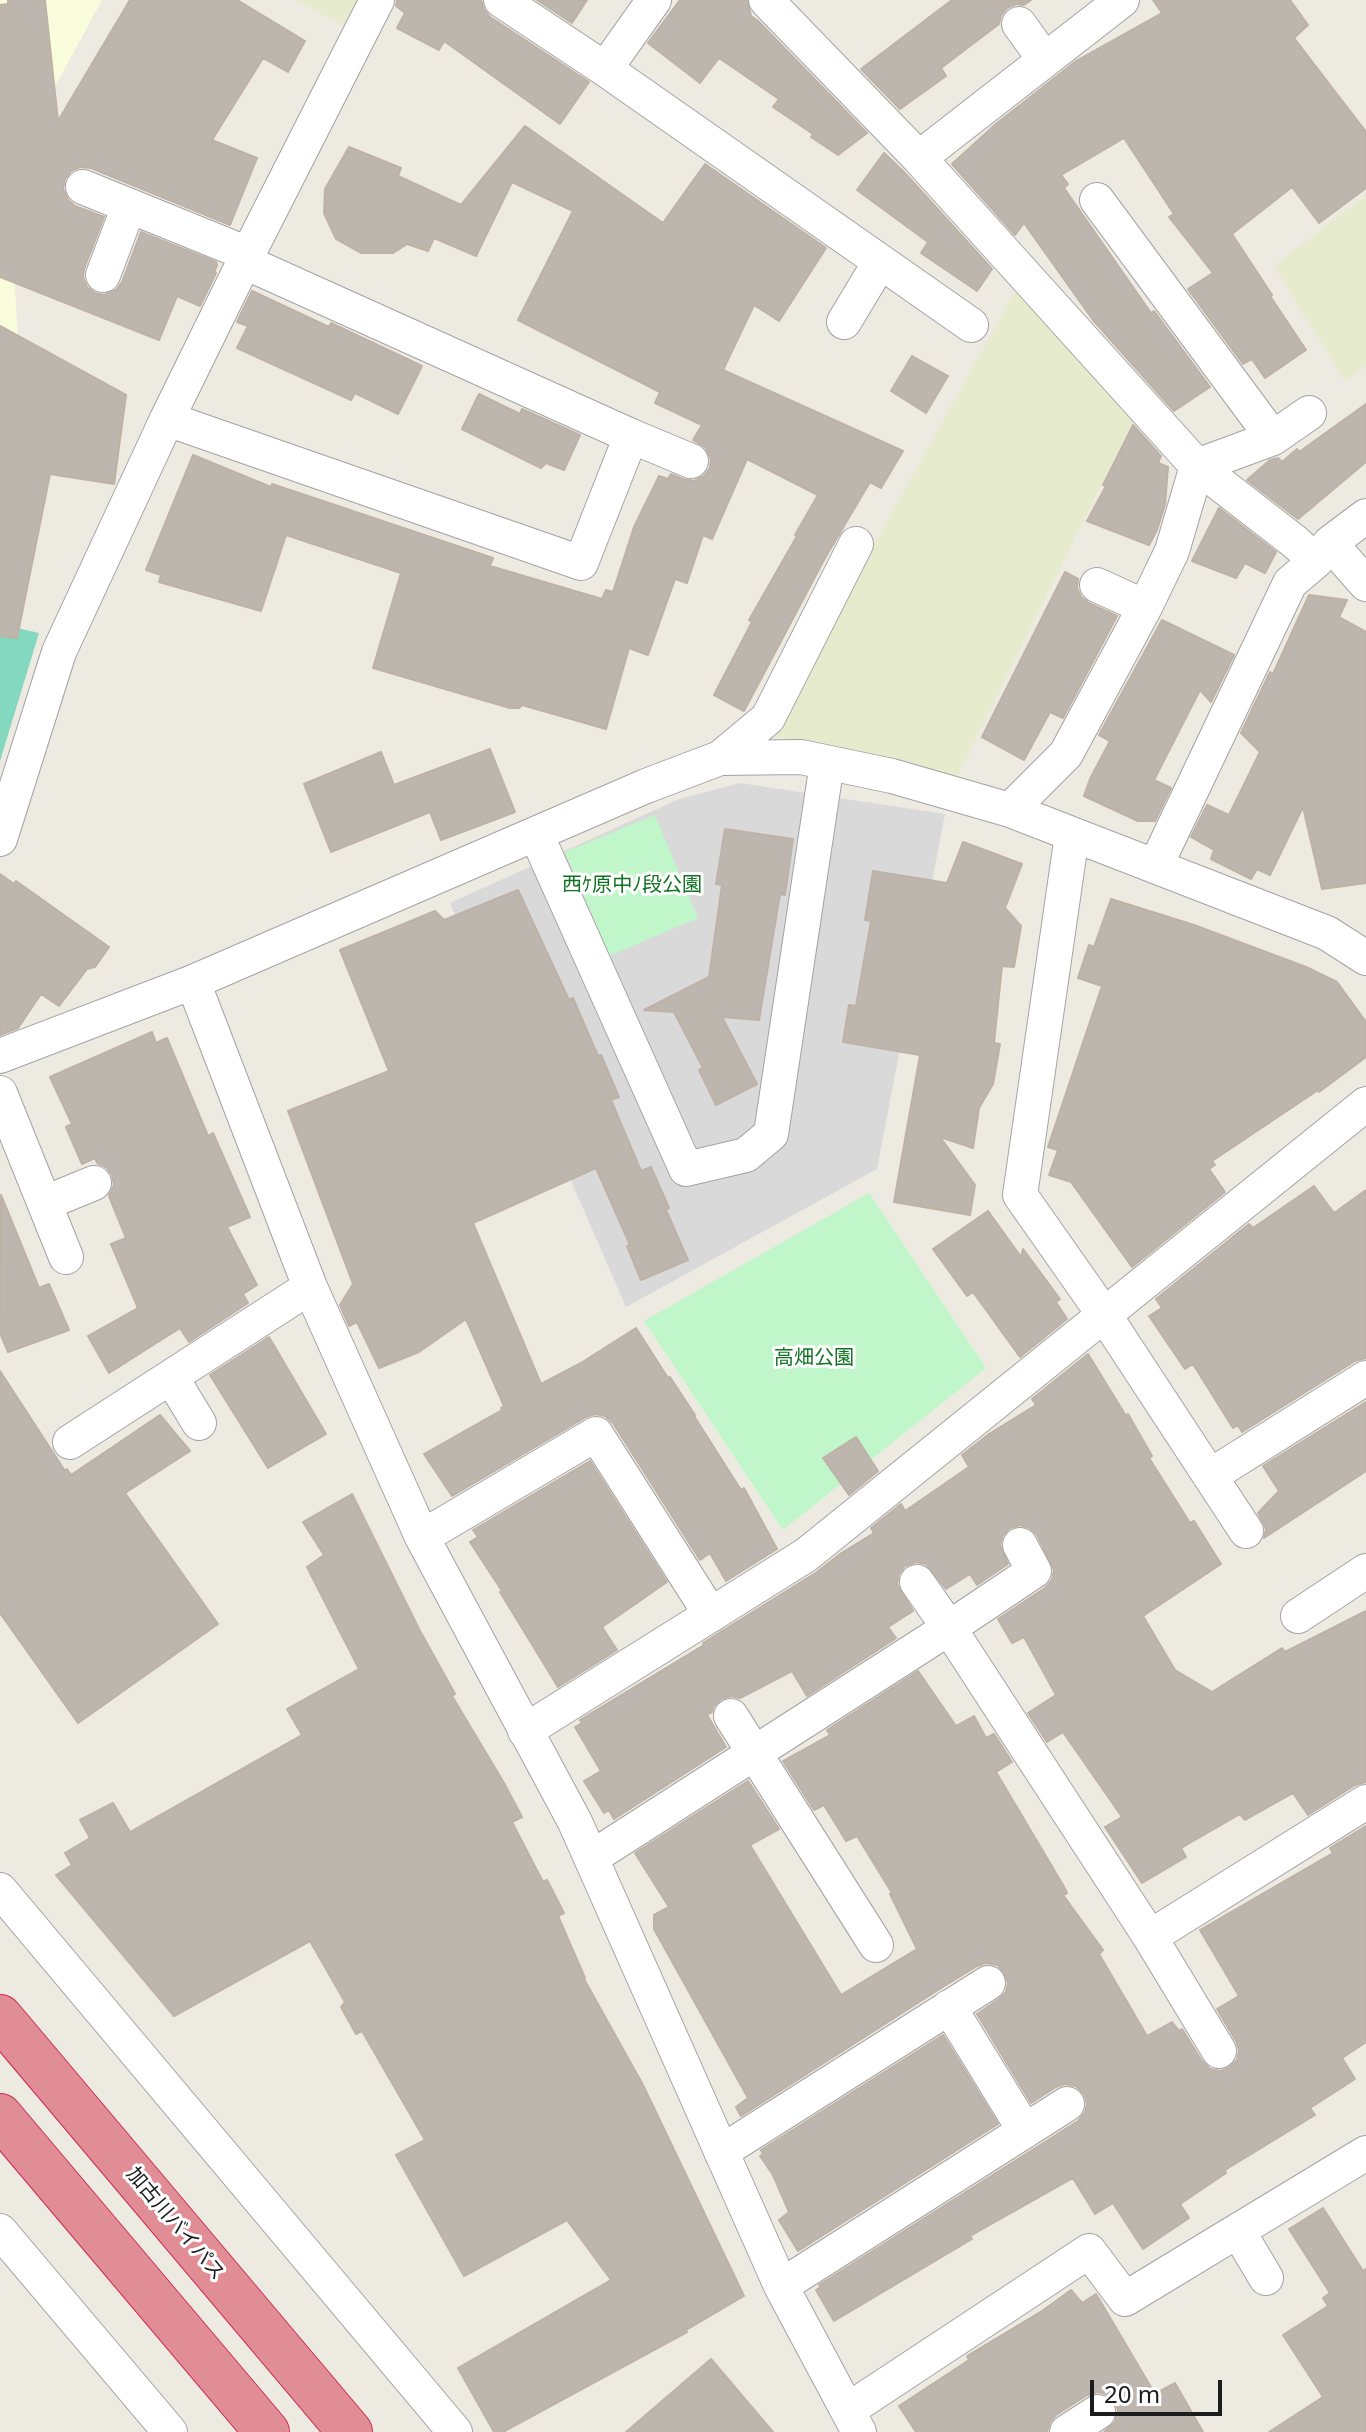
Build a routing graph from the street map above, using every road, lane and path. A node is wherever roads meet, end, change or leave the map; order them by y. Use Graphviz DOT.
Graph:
graph roads {
  1 [pos="377,0"];
  2 [pos="501,0"];
  3 [pos="654,0"];
  4 [pos="766,0"];
  5 [pos="1122,0"];
  6 [pos="1019,24"];
  7 [pos="1045,60"];
  8 [pos="605,69"];
  9 [pos="919,158"];
  10 [pos="83,187"];
  11 [pos="1097,200"];
  12 [pos="129,206"];
  13 [pos="246,258"];
  14 [pos="880,262"];
  15 [pos="103,275"];
  16 [pos="844,322"];
  17 [pos="971,325"];
  18 [pos="1309,413"];
  19 [pos="167,419"];
  20 [pos="631,436"];
  21 [pos="1273,438"];
  22 [pos="691,461"];
  23 [pos="1197,466"];
  24 [pos="1366,516"];
  25 [pos="856,544"];
  26 [pos="1323,552"];
  27 [pos="1366,584"];
  28 [pos="1097,585"];
  29 [pos="1145,607"];
  30 [pos="720,758"];
  31 [pos="827,763"];
  32 [pos="1010,810"];
  33 [pos="536,834"];
  34 [pos="1072,835"];
  35 [pos="0,839"];
  36 [pos="1156,865"];
  37 [pos="1366,958"];
  38 [pos="193,982"];
  39 [pos="0,1056"];
  40 [pos="0,1093"];
  41 [pos="1366,1104"];
  42 [pos="94,1183"];
  43 [pos="45,1203"];
  44 [pos="66,1257"];
  45 [pos="310,1287"];
  46 [pos="1105,1316"];
  47 [pos="171,1377"];
  48 [pos="1366,1378"];
  49 [pos="199,1423"];
  50 [pos="70,1442"];
  51 [pos="1210,1476"];
  52 [pos="1246,1531"];
  53 [pos="422,1537"];
  54 [pos="1020,1545"];
  55 [pos="1366,1571"];
  56 [pos="917,1582"];
  57 [pos="711,1615"];
  58 [pos="1298,1616"];
  59 [pos="949,1628"];
  60 [pos="731,1716"];
  61 [pos="525,1731"];
  62 [pos="755,1752"];
  63 [pos="1366,1802"];
  64 [pos="591,1858"];
  65 [pos="0,1890"];
  66 [pos="1150,1937"];
  67 [pos="876,1945"];
  68 [pos="988,1983"];
  69 [pos="949,2007"];
  70 [pos="0,2017"];
  71 [pos="1219,2051"];
  72 [pos="1067,2104"];
  73 [pos="0,2116"];
  74 [pos="1025,2131"];
  75 [pos="721,2152"];
  76 [pos="1366,2153"];
  77 [pos="0,2231"];
  78 [pos="1238,2231"];
  79 [pos="1266,2278"];
  80 [pos="781,2286"];
  81 [pos="1098,2412"];
  82 [pos="854,2421"];
  83 [pos="170,2432"];
  84 [pos="267,2432"];
  85 [pos="350,2432"];
  86 [pos="455,2432"];
  87 [pos="1067,2432"];
  1 -- 13 [label="street"];
  2 -- 8 [label="street"];
  3 -- 8 [label="street"];
  4 -- 9 [label="street"];
  5 -- 7 [label="street"];
  6 -- 7 [label="street"];
  7 -- 9 [label="street"];
  8 -- 14 [label="street"];
  9 -- 23 [label="street"];
  10 -- 12 [label="street"];
  11 -- 21 [label="street"];
  12 -- 13 [label="street"];
  12 -- 15 [label="street"];
  13 -- 19 [label="street"];
  13 -- 20 [label="street"];
  14 -- 16 [label="street"];
  14 -- 17 [label="street"];
  18 -- 21 [label="street"];
  19 -- 20 [label="street"];
  19 -- 35 [label="street"];
  20 -- 22 [label="street"];
  21 -- 23 [label="street"];
  23 -- 26 [label="street"];
  23 -- 29 [label="street"];
  24 -- 26 [label="street"];
  25 -- 30 [label="street"];
  26 -- 27 [label="street"];
  26 -- 36 [label="street"];
  28 -- 29 [label="street"];
  29 -- 32 [label="street"];
  30 -- 31 [label="street"];
  30 -- 33 [label="street"];
  31 -- 32 [label="street"];
  31 -- 33 [label="street"];
  32 -- 34 [label="street"];
  33 -- 38 [label="street"];
  34 -- 36 [label="street"];
  34 -- 46 [label="street"];
  36 -- 37 [label="street"];
  38 -- 39 [label="street"];
  38 -- 45 [label="street"];
  40 -- 43 [label="street"];
  41 -- 46 [label="street"];
  42 -- 43 [label="street"];
  43 -- 44 [label="street"];
  45 -- 47 [label="street"];
  45 -- 53 [label="street"];
  46 -- 51 [label="street"];
  46 -- 57 [label="street"];
  47 -- 49 [label="street"];
  47 -- 50 [label="street"];
  48 -- 51 [label="street"];
  51 -- 52 [label="street"];
  53 -- 57 [label="street"];
  53 -- 61 [label="street"];
  54 -- 59 [label="street"];
  55 -- 58 [label="street"];
  56 -- 59 [label="street"];
  57 -- 61 [label="street"];
  59 -- 62 [label="street"];
  59 -- 66 [label="street"];
  60 -- 62 [label="street"];
  61 -- 64 [label="street"];
  62 -- 64 [label="street"];
  62 -- 67 [label="street"];
  63 -- 66 [label="street"];
  64 -- 75 [label="street"];
  65 -- 86 [label="street"];
  66 -- 71 [label="street"];
  68 -- 69 [label="street"];
  69 -- 74 [label="street"];
  69 -- 75 [label="street"];
  70 -- 85 [label="highway, 加古川バイパス"];
  72 -- 74 [label="street"];
  73 -- 84 [label="highway"];
  74 -- 80 [label="street"];
  75 -- 80 [label="street"];
  76 -- 78 [label="street"];
  77 -- 83 [label="street"];
  78 -- 79 [label="street"];
  78 -- 82 [label="street"];
  80 -- 82 [label="street"];
  81 -- 87 [label="street"];
}
